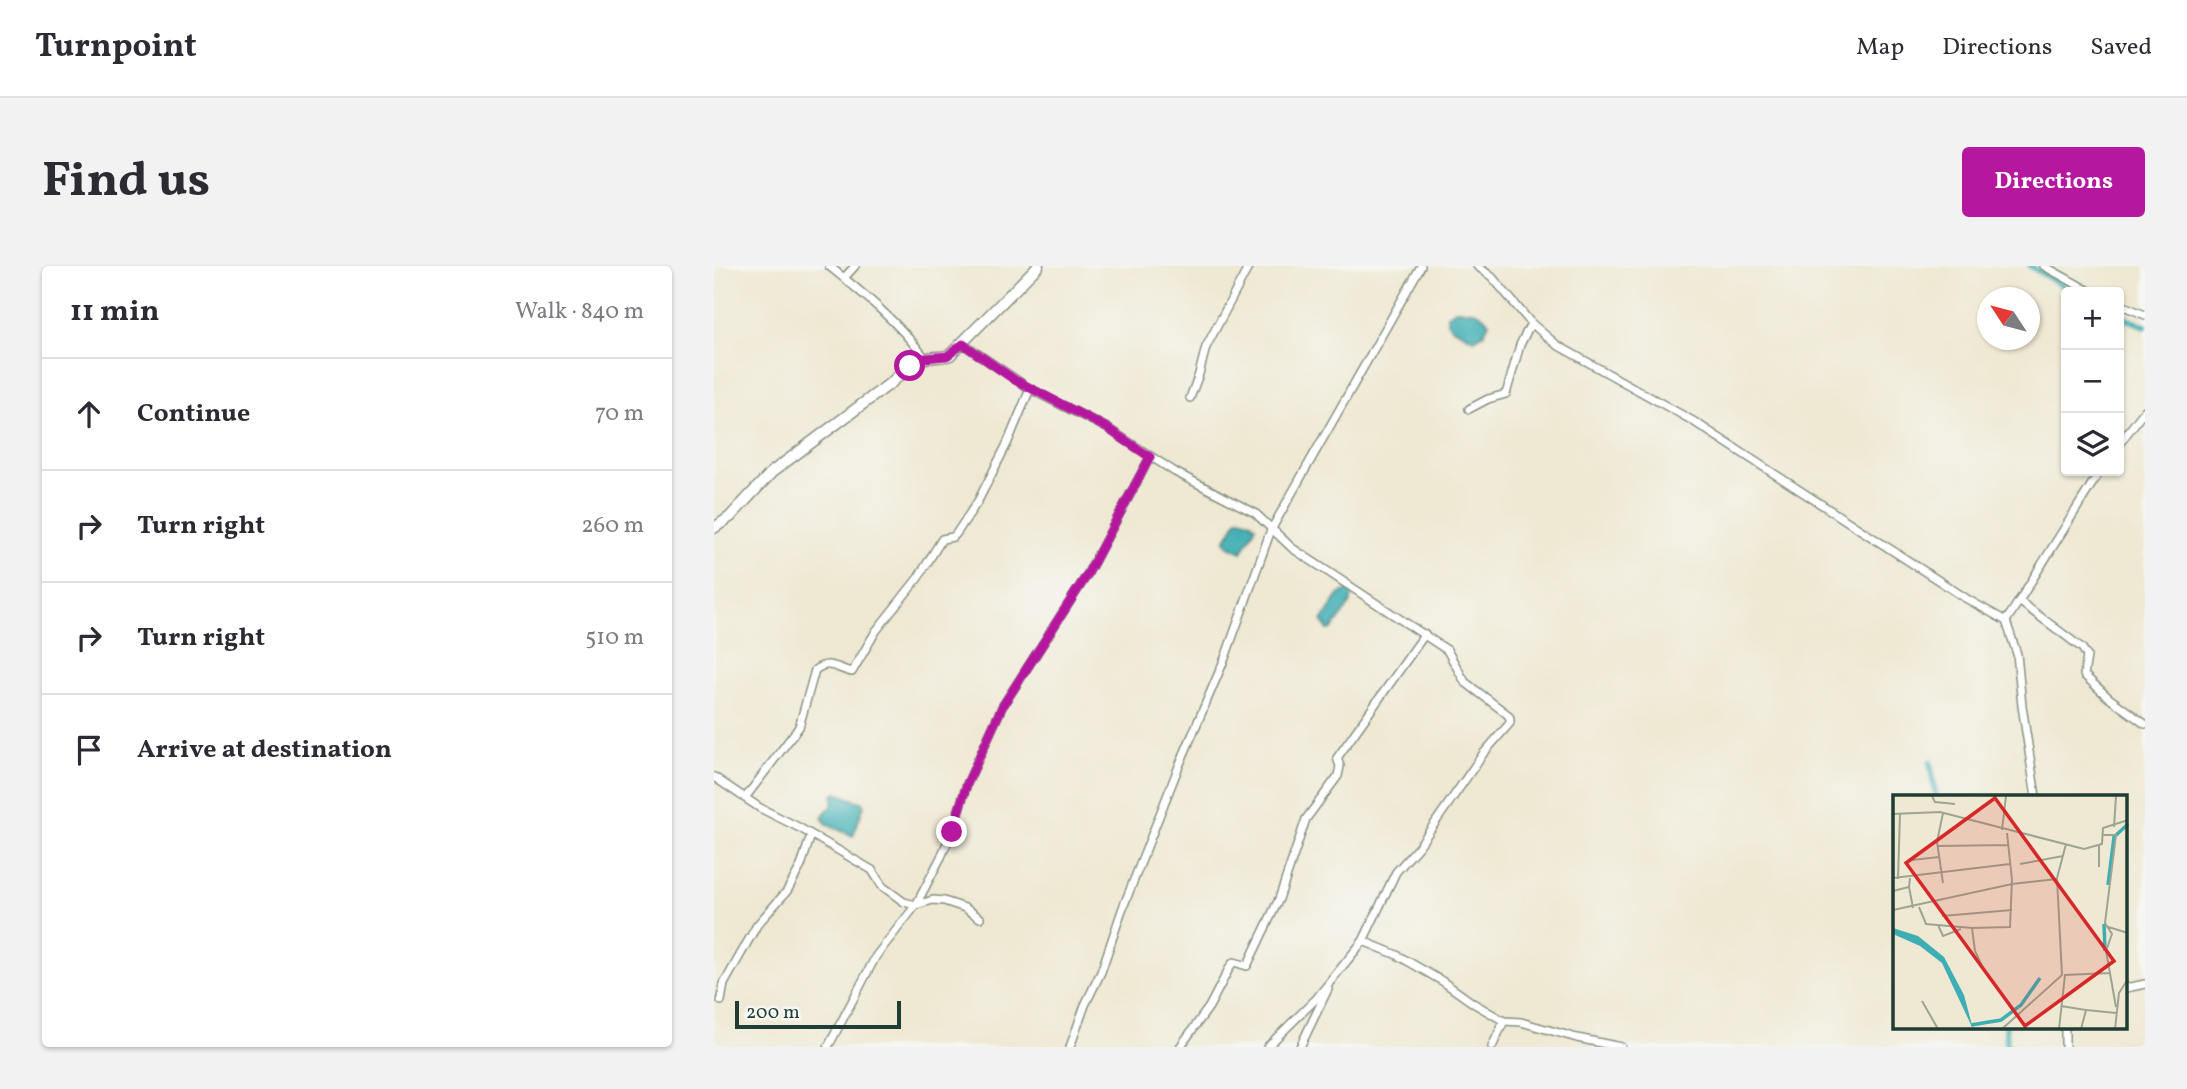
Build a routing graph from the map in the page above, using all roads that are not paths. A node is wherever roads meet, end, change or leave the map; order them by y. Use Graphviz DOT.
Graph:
graph roads {
  1 [pos="829,266"];
  2 [pos="855,266"];
  3 [pos="1038,266"];
  4 [pos="1249,266"];
  5 [pos="1421,266"];
  6 [pos="1477,266"];
  7 [pos="2044,266"];
  8 [pos="844,278"];
  9 [pos="2082,287"];
  10 [pos="2124,306"];
  11 [pos="2145,315"];
  12 [pos="1531,323"];
  13 [pos="963,344"];
  14 [pos="925,358"];
  15 [pos="1030,389"];
  16 [pos="1190,398"];
  17 [pos="1469,409"];
  18 [pos="2145,410"];
  19 [pos="2124,437"];
  20 [pos="1150,457"];
  21 [pos="2097,476"];
  22 [pos="714,528"];
  23 [pos="1271,530"];
  24 [pos="2019,601"];
  25 [pos="2006,621"];
  26 [pos="1425,634"];
  27 [pos="2145,724"];
  28 [pos="714,777"];
  29 [pos="2036,795"];
  30 [pos="745,798"];
  31 [pos="811,835"];
  32 [pos="916,905"];
  33 [pos="980,918"];
  34 [pos="1363,942"];
  35 [pos="1333,979"];
  36 [pos="721,1001"];
  37 [pos="1504,1021"];
  38 [pos="828,1047"];
  39 [pos="1070,1047"];
  40 [pos="1180,1047"];
  41 [pos="1268,1047"];
  42 [pos="1300,1047"];
  43 [pos="1492,1047"];
  44 [pos="1621,1047"];
  1 -- 8 [label="street"];
  2 -- 8 [label="street"];
  3 -- 13 [label="street"];
  4 -- 16 [label="street"];
  5 -- 23 [label="street"];
  6 -- 12 [label="street"];
  7 -- 9 [label="street"];
  8 -- 14 [label="street"];
  10 -- 11 [label="street"];
  12 -- 17 [label="street"];
  12 -- 25 [label="street"];
  13 -- 14 [label="street"];
  13 -- 15 [label="street"];
  14 -- 22 [label="street"];
  15 -- 20 [label="street"];
  15 -- 30 [label="street"];
  18 -- 19 [label="street"];
  20 -- 23 [label="street"];
  20 -- 32 [label="street"];
  21 -- 24 [label="street"];
  23 -- 26 [label="street"];
  23 -- 39 [label="street"];
  24 -- 25 [label="street"];
  24 -- 27 [label="street"];
  25 -- 29 [label="street"];
  26 -- 34 [label="street"];
  26 -- 40 [label="street"];
  28 -- 30 [label="street"];
  30 -- 31 [label="street"];
  31 -- 32 [label="street"];
  31 -- 36 [label="street"];
  32 -- 33 [label="street"];
  32 -- 38 [label="street"];
  34 -- 35 [label="street"];
  34 -- 37 [label="street"];
  35 -- 41 [label="street"];
  35 -- 42 [label="street"];
  37 -- 43 [label="street"];
  37 -- 44 [label="street"];
}
